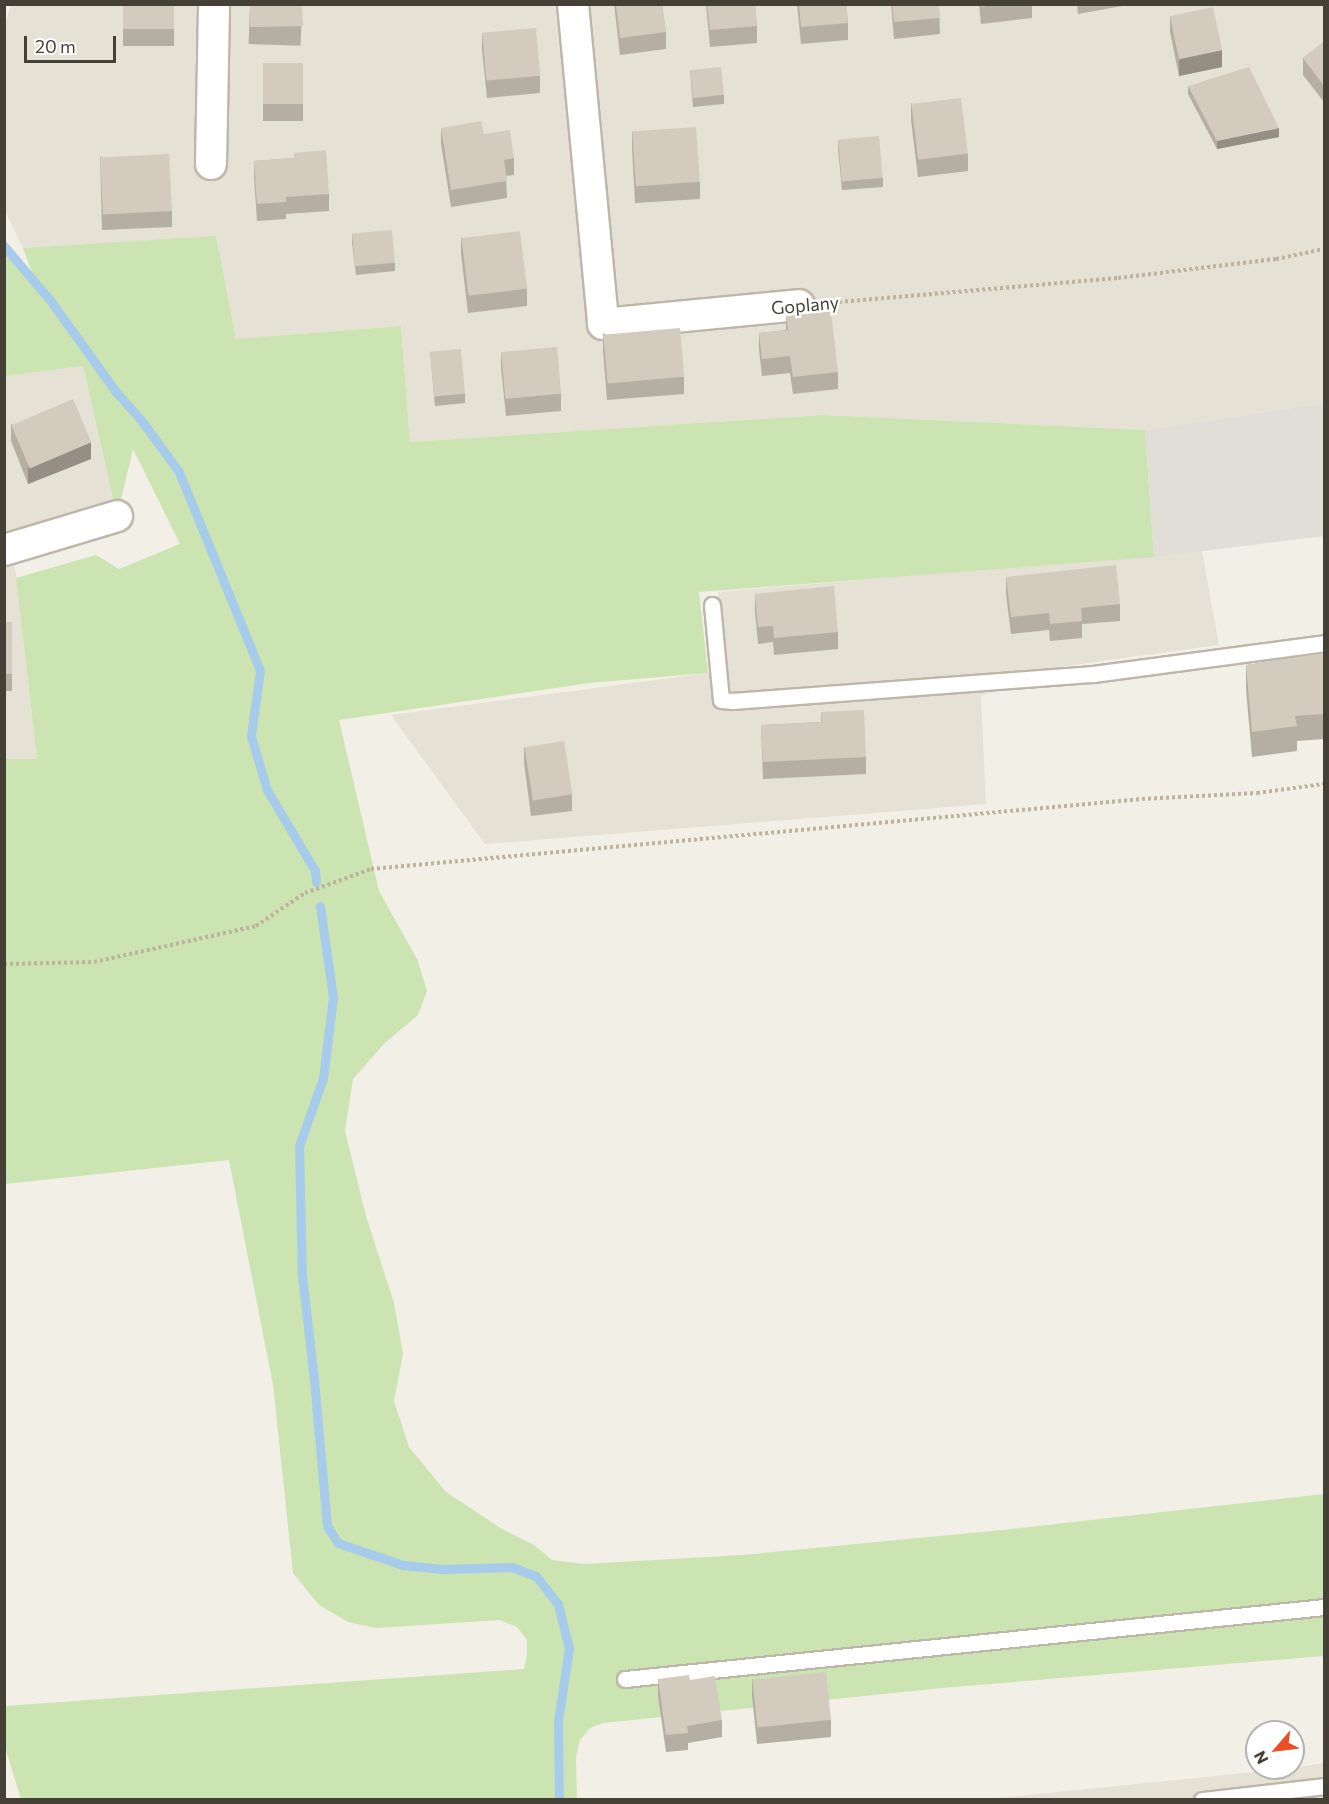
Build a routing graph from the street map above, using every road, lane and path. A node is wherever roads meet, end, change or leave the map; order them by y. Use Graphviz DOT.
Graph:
graph roads {
  1 [pos="214,4"];
  2 [pos="573,4"];
  3 [pos="211,164"];
  4 [pos="1324,249"];
  5 [pos="799,305"];
  6 [pos="117,516"];
  7 [pos="4,550"];
  8 [pos="712,605"];
  9 [pos="1324,643"];
  10 [pos="1324,784"];
  11 [pos="4,964"];
  12 [pos="1324,1607"];
  13 [pos="626,1679"];
  14 [pos="1324,1786"];
  15 [pos="1202,1800"];
  1 -- 3 [label="street"];
  2 -- 5 [label="street, Goplany"];
  4 -- 5 [label="path, Goplany"];
  6 -- 7 [label="street"];
  8 -- 9 [label="lane"];
  10 -- 11 [label="path"];
  12 -- 13 [label="lane"];
  14 -- 15 [label="lane"];
}
